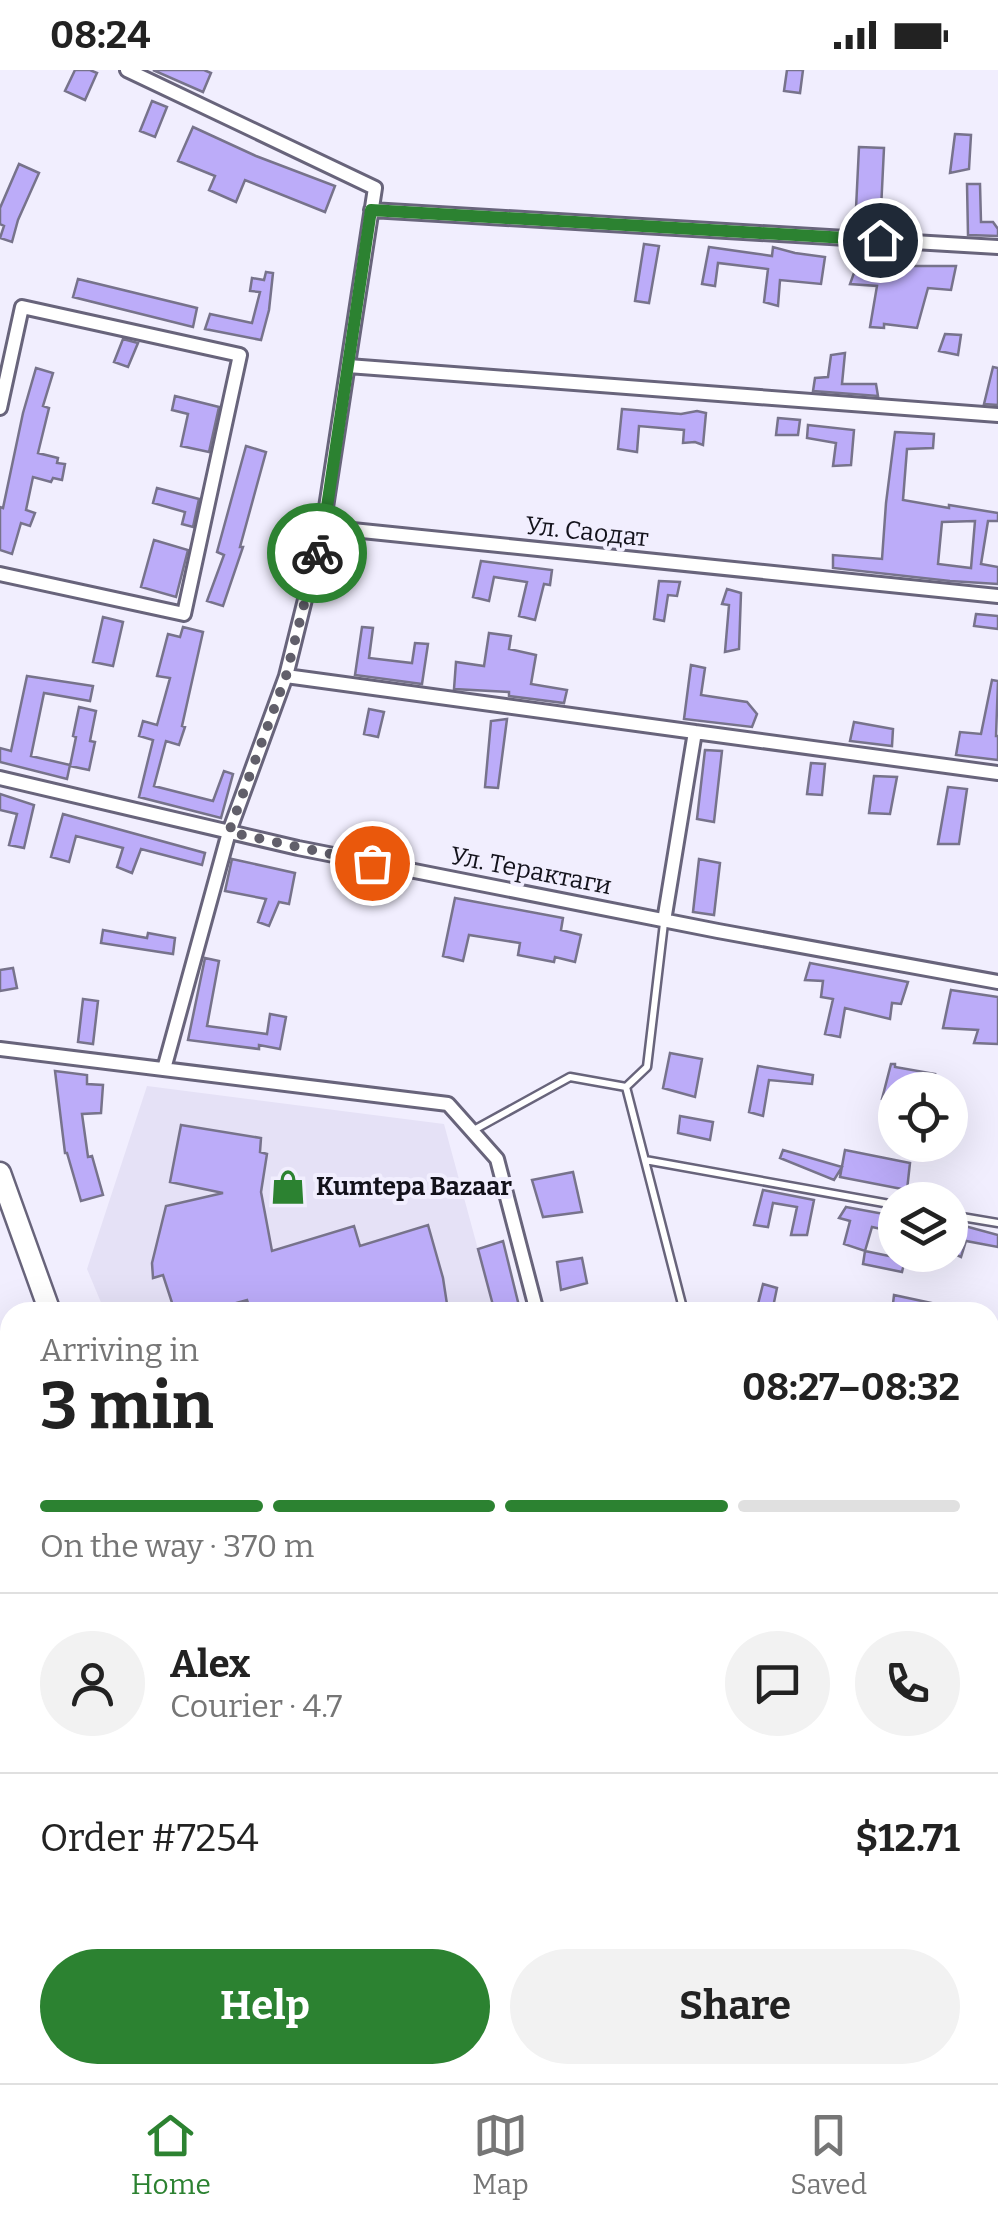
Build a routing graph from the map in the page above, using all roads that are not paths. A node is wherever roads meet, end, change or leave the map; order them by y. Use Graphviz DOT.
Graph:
graph roads {
  1 [pos="128,70"];
  2 [pos="371,210"];
  3 [pos="998,247"];
  4 [pos="348,366"];
  5 [pos="0,408"];
  6 [pos="998,415"];
  7 [pos="324,527"];
  8 [pos="0,574"];
  9 [pos="998,596"];
  10 [pos="286,676"];
  11 [pos="694,732"];
  12 [pos="998,773"];
  13 [pos="0,778"];
  14 [pos="229,832"];
  15 [pos="664,921"];
  16 [pos="998,982"];
  17 [pos="0,1049"];
  18 [pos="164,1070"];
  19 [pos="626,1087"];
  20 [pos="472,1130"];
  21 [pos="645,1160"];
  22 [pos="0,1172"];
  23 [pos="878,1202"];
  24 [pos="968,1217"];
  25 [pos="998,1223"];
  26 [pos="46,1302"];
  27 [pos="534,1302"];
  28 [pos="681,1302"];
  1 -- 2 [label="street"];
  2 -- 3 [label="street"];
  2 -- 4 [label="street"];
  4 -- 6 [label="street"];
  4 -- 7 [label="street"];
  5 -- 8 [label="street"];
  7 -- 9 [label="street, Ул. Саодат"];
  7 -- 10 [label="street"];
  10 -- 11 [label="street"];
  10 -- 14 [label="street"];
  11 -- 12 [label="street"];
  11 -- 15 [label="street"];
  13 -- 14 [label="street, Ул. Терактаги"];
  14 -- 15 [label="street, Ул. Терактаги"];
  14 -- 18 [label="street"];
  15 -- 16 [label="street, Ул. Терактаги"];
  15 -- 19 [label="lane"];
  17 -- 18 [label="street"];
  18 -- 20 [label="street"];
  19 -- 20 [label="lane"];
  19 -- 21 [label="lane"];
  20 -- 27 [label="street"];
  21 -- 23 [label="lane"];
  21 -- 28 [label="lane"];
  22 -- 26 [label="main road"];
  24 -- 25 [label="lane"];
}
